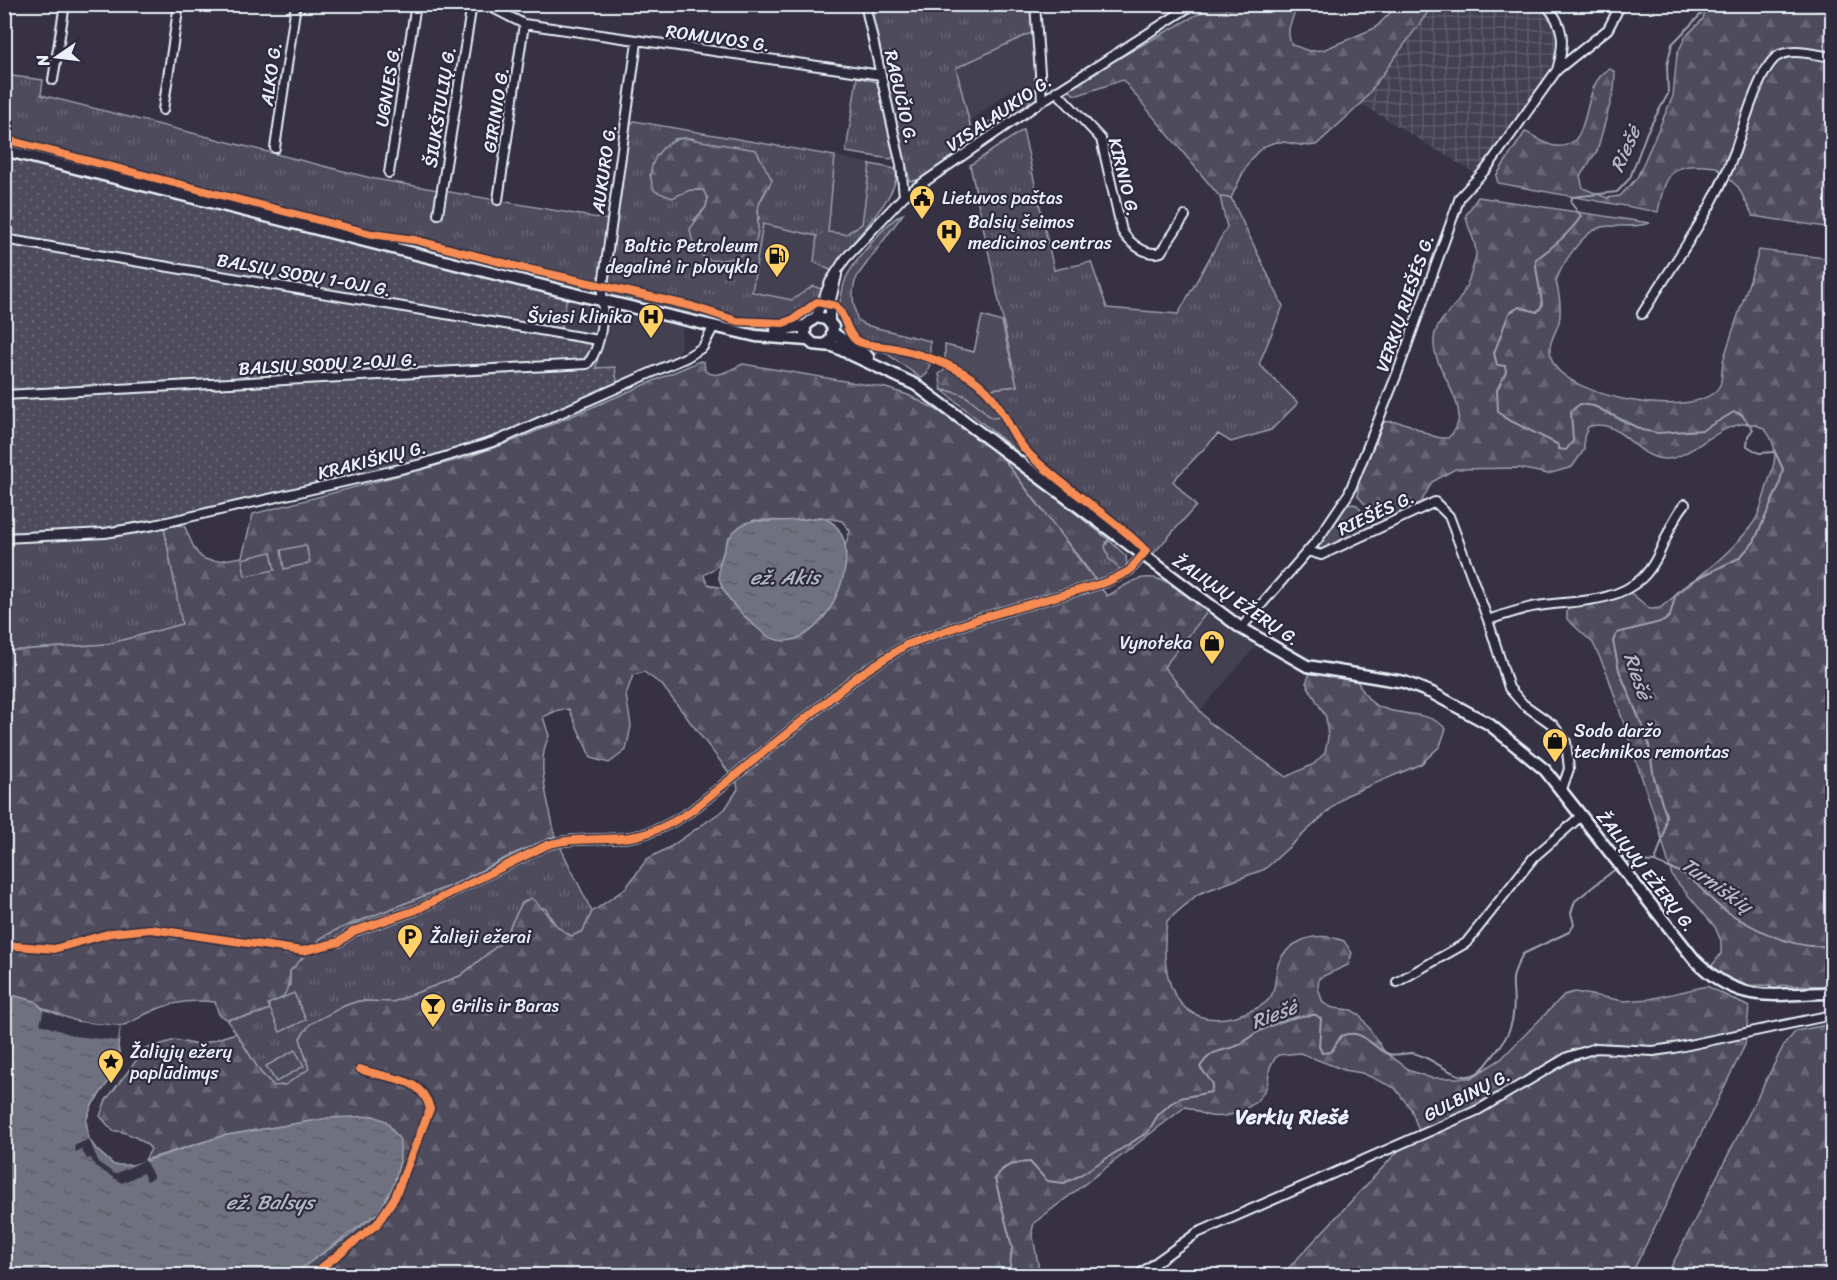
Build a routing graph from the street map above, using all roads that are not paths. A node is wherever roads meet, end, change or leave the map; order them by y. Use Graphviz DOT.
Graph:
graph roads {
  1 [pos="65,4"];
  2 [pos="179,4"];
  3 [pos="296,4"];
  4 [pos="416,4"];
  5 [pos="472,4"];
  6 [pos="485,4"];
  7 [pos="865,4"];
  8 [pos="1035,4"];
  9 [pos="1194,4"];
  10 [pos="1545,4"];
  11 [pos="1621,4"];
  12 [pos="524,24"];
  13 [pos="637,42"];
  14 [pos="1833,57"];
  15 [pos="1557,70"];
  16 [pos="881,75"];
  17 [pos="53,80"];
  18 [pos="1056,92"];
  19 [pos="1042,101"];
  20 [pos="163,110"];
  21 [pos="275,148"];
  22 [pos="4,150"];
  23 [pos="389,173"];
  24 [pos="904,196"];
  25 [pos="498,200"];
  26 [pos="438,214"];
  27 [pos="1185,216"];
  28 [pos="4,239"];
  29 [pos="839,268"];
  30 [pos="603,301"];
  31 [pos="1642,314"];
  32 [pos="816,317"];
  33 [pos="830,322"];
  34 [pos="714,326"];
  35 [pos="805,326"];
  36 [pos="742,331"];
  37 [pos="834,334"];
  38 [pos="598,340"];
  39 [pos="807,340"];
  40 [pos="824,345"];
  41 [pos="878,365"];
  42 [pos="4,395"];
  43 [pos="1685,504"];
  44 [pos="4,538"];
  45 [pos="1308,551"];
  46 [pos="1142,556"];
  47 [pos="1488,620"];
  48 [pos="1241,628"];
  49 [pos="1562,789"];
  50 [pos="1581,816"];
  51 [pos="339,942"];
  52 [pos="1397,982"];
  53 [pos="1833,993"];
  54 [pos="1833,1015"];
  55 [pos="1137,1275"];
  1 -- 17 [label="street"];
  2 -- 20 [label="street"];
  3 -- 21 [label="street, ALKO G."];
  4 -- 23 [label="street, UGNIES G."];
  5 -- 26 [label="street, ŠIUKŠTULIŲ G."];
  6 -- 12 [label="street, ROMUVOS G."];
  7 -- 16 [label="street, RAGUČIO G."];
  8 -- 19 [label="street"];
  9 -- 18 [label="street, VISALAUKIO G."];
  10 -- 15 [label="street"];
  11 -- 15 [label="street, VERKIŲ RIEŠĖS G."];
  12 -- 13 [label="street, ROMUVOS G."];
  12 -- 25 [label="street, GIRINIO G."];
  13 -- 16 [label="street, ROMUVOS G."];
  13 -- 30 [label="street, AUKURO G."];
  14 -- 31 [label="street"];
  15 -- 45 [label="street, VERKIŲ RIEŠĖS G."];
  16 -- 24 [label="street, RAGUČIO G."];
  18 -- 19 [label="street, VISALAUKIO G."];
  18 -- 27 [label="street, KIRNIO G."];
  19 -- 24 [label="street, VISALAUKIO G."];
  22 -- 30 [label="main road"];
  24 -- 29 [label="street, VISALAUKIO G."];
  28 -- 38 [label="street, BALSIŲ SODŲ 1-OJI G."];
  29 -- 32 [label="street, VISALAUKIO G."];
  29 -- 33 [label="street, VISALAUKIO G."];
  30 -- 34 [label="main road"];
  30 -- 38 [label="street, BALSIŲ SODŲ 2-OJI G."];
  32 -- 33 [label="main road"];
  32 -- 35 [label="main road"];
  33 -- 37 [label="main road"];
  34 -- 36 [label="main road"];
  34 -- 44 [label="street, KRAKIŠKIŲ G."];
  35 -- 36 [label="main road"];
  35 -- 39 [label="main road"];
  36 -- 39 [label="main road"];
  37 -- 40 [label="main road"];
  37 -- 41 [label="main road, ŽALIŲJŲ EŽERŲ G."];
  38 -- 42 [label="street, BALSIŲ SODŲ 2-OJI G."];
  39 -- 40 [label="main road"];
  40 -- 41 [label="main road, ŽALIŲJŲ EŽERŲ G."];
  41 -- 46 [label="main road, ŽALIŲJŲ EŽERŲ G."];
  43 -- 47 [label="street"];
  45 -- 47 [label="street, RIEŠĖS G."];
  45 -- 48 [label="street, VERKIŲ RIEŠĖS G."];
  46 -- 48 [label="main road, ŽALIŲJŲ EŽERŲ G."];
  46 -- 51 [label="street"];
  47 -- 49 [label="street, RIEŠĖS G."];
  48 -- 49 [label="main road, ŽALIŲJŲ EŽERŲ G."];
  49 -- 50 [label="main road, ŽALIŲJŲ EŽERŲ G."];
  50 -- 52 [label="street"];
  50 -- 53 [label="main road, ŽALIŲJŲ EŽERŲ G."];
  54 -- 55 [label="street, GULBINŲ G."];
}
